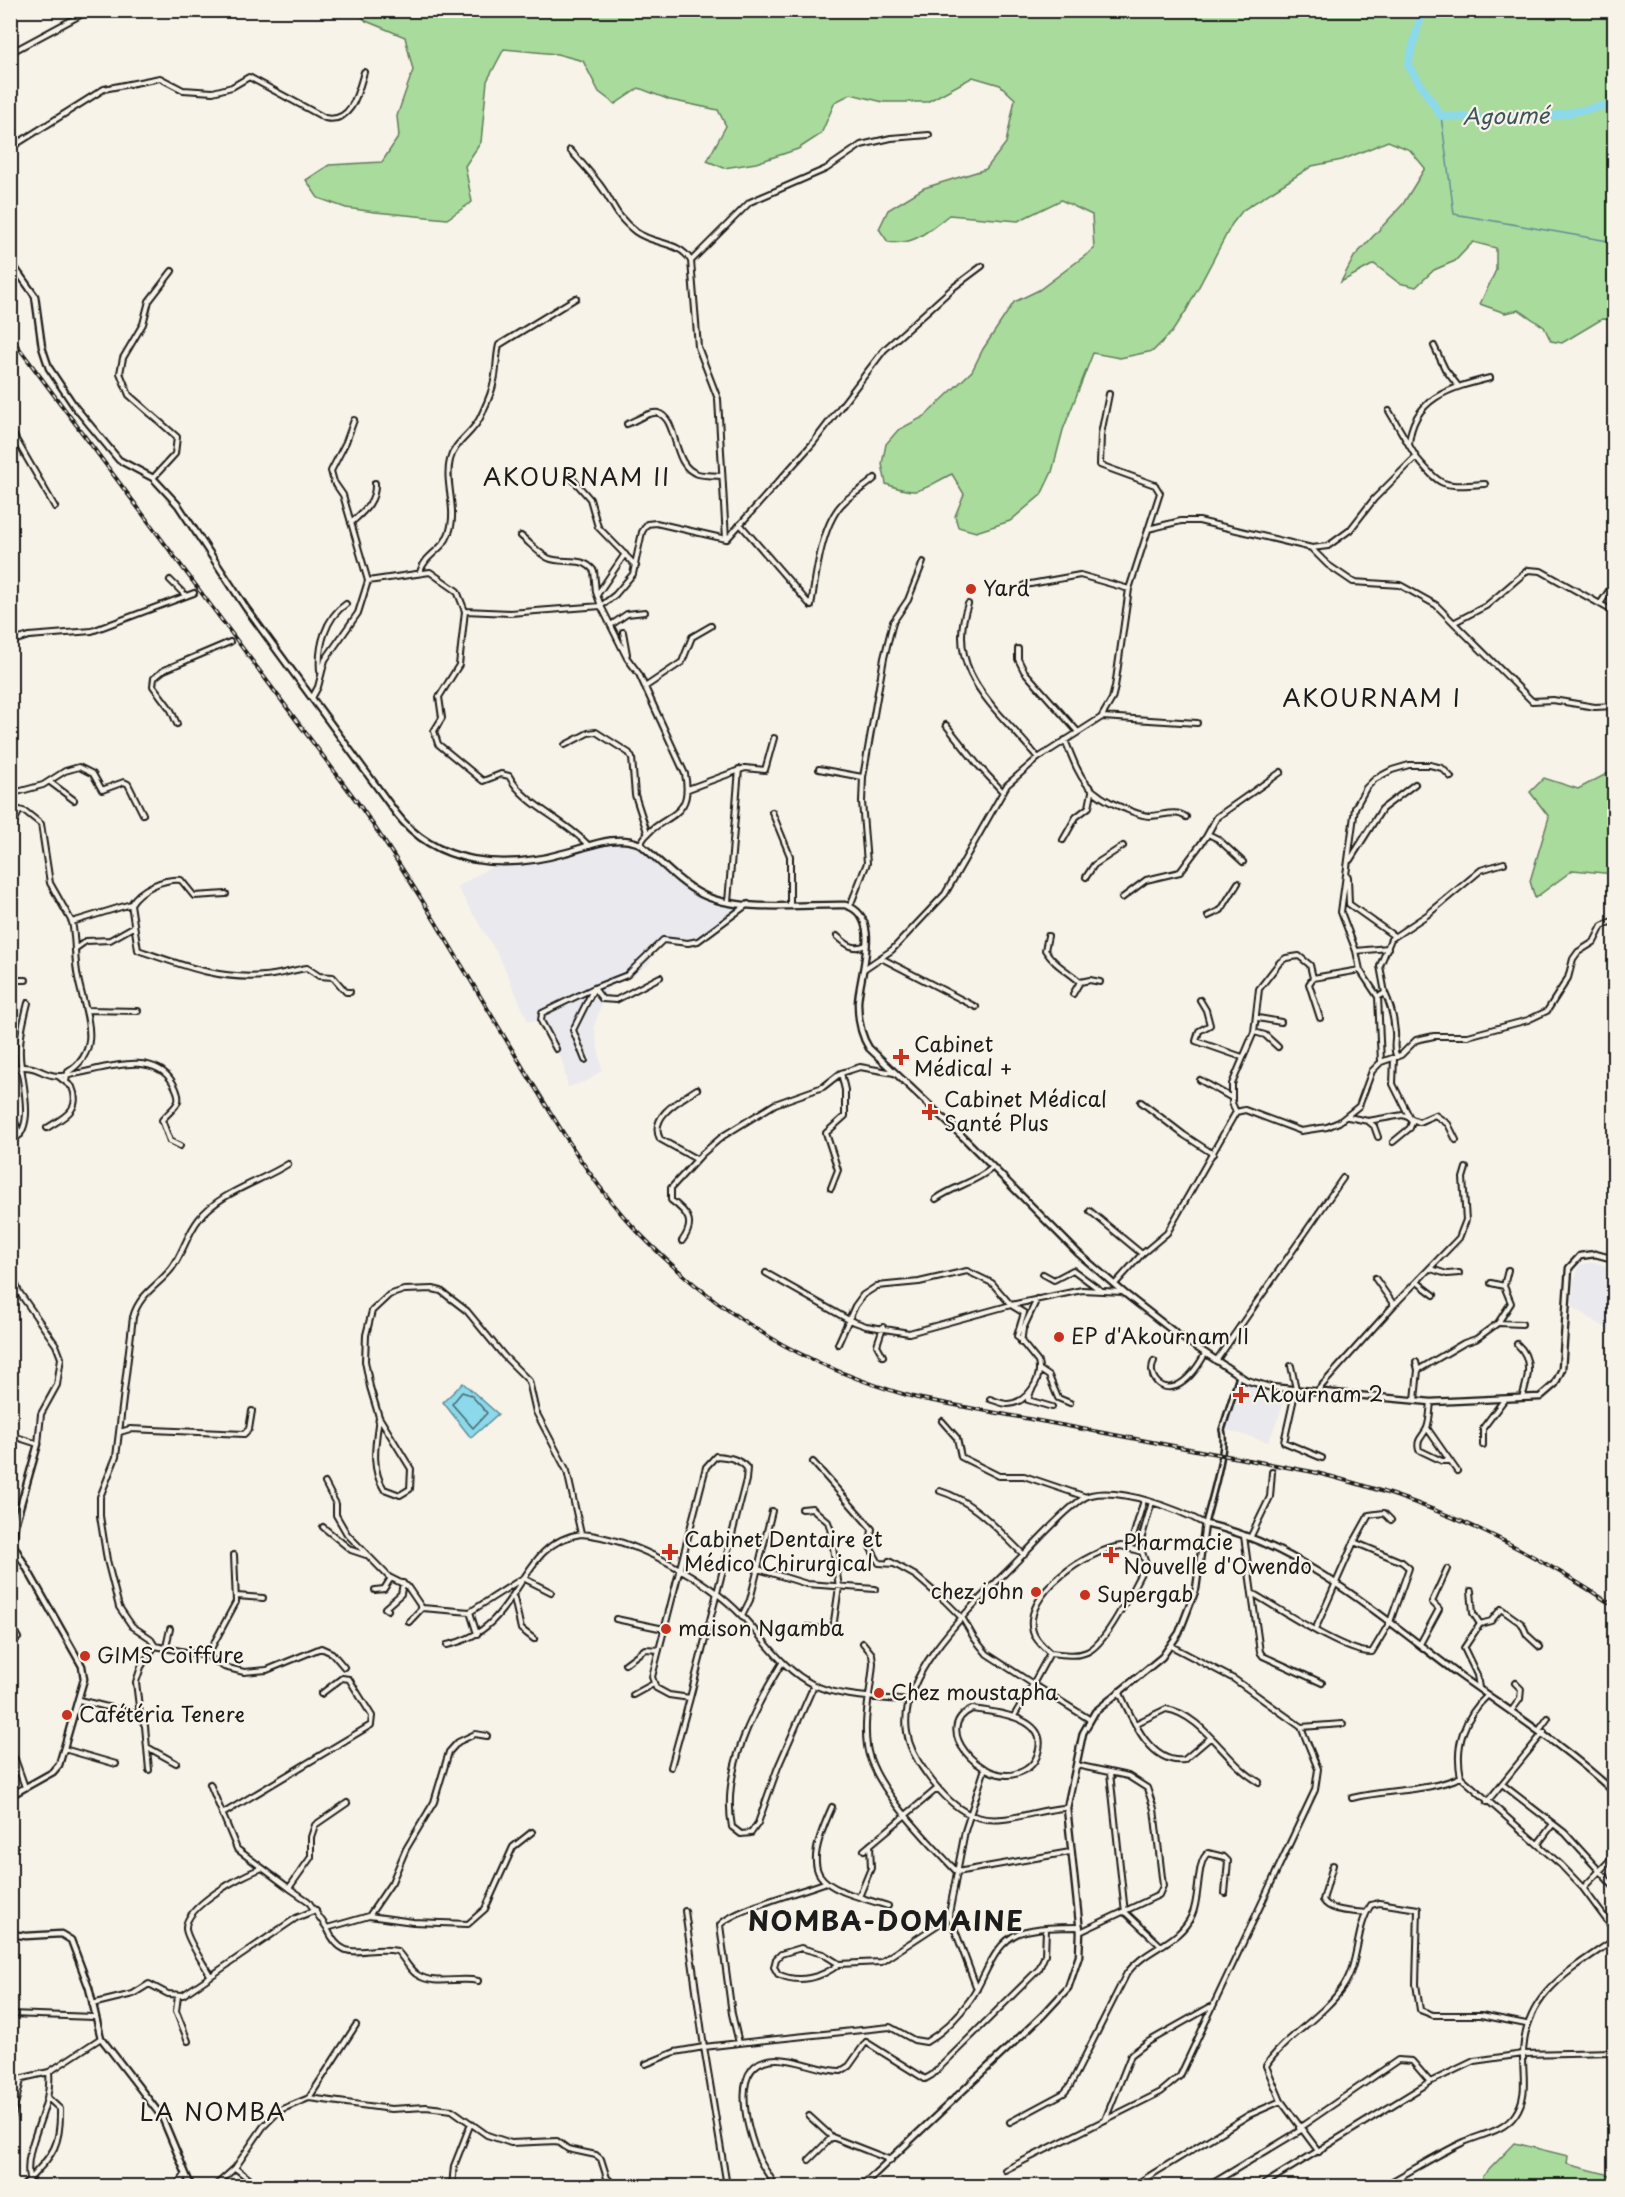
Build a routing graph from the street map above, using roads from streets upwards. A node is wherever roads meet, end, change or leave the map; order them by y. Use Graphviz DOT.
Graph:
graph roads {
  1 [pos="90,10"];
  2 [pos="10,53"];
  3 [pos="364,72"];
  4 [pos="929,135"];
  5 [pos="10,148"];
  6 [pos="570,150"];
  7 [pos="10,261"];
  8 [pos="691,261"];
  9 [pos="982,266"];
  10 [pos="172,271"];
  11 [pos="576,297"];
  12 [pos="1434,346"];
  13 [pos="1490,378"];
  14 [pos="1458,386"];
  15 [pos="1109,394"];
  16 [pos="1389,411"];
  17 [pos="354,420"];
  18 [pos="627,424"];
  19 [pos="10,429"];
  20 [pos="1409,445"];
  21 [pos="1416,457"];
  22 [pos="570,476"];
  23 [pos="721,476"];
  24 [pos="153,478"];
  25 [pos="875,478"];
  26 [pos="375,483"];
  27 [pos="1485,484"];
  28 [pos="55,507"];
  29 [pos="351,523"];
  30 [pos="740,524"];
  31 [pos="1149,529"];
  32 [pos="521,536"];
  33 [pos="726,539"];
  34 [pos="1312,549"];
  35 [pos="625,554"];
  36 [pos="923,562"];
  37 [pos="636,566"];
  38 [pos="420,572"];
  39 [pos="170,580"];
  40 [pos="368,581"];
  41 [pos="1614,584"];
  42 [pos="1025,585"];
  43 [pos="1129,588"];
  44 [pos="194,593"];
  45 [pos="597,595"];
  46 [pos="186,596"];
  47 [pos="346,604"];
  48 [pos="968,604"];
  49 [pos="1600,604"];
  50 [pos="602,606"];
  51 [pos="465,610"];
  52 [pos="645,612"];
  53 [pos="1614,612"];
  54 [pos="1455,622"];
  55 [pos="611,625"];
  56 [pos="711,627"];
  57 [pos="623,632"];
  58 [pos="10,642"];
  59 [pos="230,642"];
  60 [pos="1018,649"];
  61 [pos="627,658"];
  62 [pos="320,678"];
  63 [pos="645,687"];
  64 [pos="312,698"];
  65 [pos="1614,706"];
  66 [pos="1102,717"];
  67 [pos="1197,723"];
  68 [pos="177,724"];
  69 [pos="945,725"];
  70 [pos="1078,732"];
  71 [pos="774,738"];
  72 [pos="1065,740"];
  73 [pos="565,745"];
  74 [pos="1038,758"];
  75 [pos="739,769"];
  76 [pos="819,770"];
  77 [pos="1281,772"];
  78 [pos="862,777"];
  79 [pos="1451,777"];
  80 [pos="50,782"];
  81 [pos="1415,784"];
  82 [pos="688,789"];
  83 [pos="1003,792"];
  84 [pos="1092,792"];
  85 [pos="10,794"];
  86 [pos="74,800"];
  87 [pos="10,807"];
  88 [pos="20,810"];
  89 [pos="772,812"];
  90 [pos="143,814"];
  91 [pos="1186,817"];
  92 [pos="10,830"];
  93 [pos="647,832"];
  94 [pos="1208,834"];
  95 [pos="1063,840"];
  96 [pos="640,844"];
  97 [pos="589,846"];
  98 [pos="1123,846"];
  99 [pos="1242,862"];
  100 [pos="1504,863"];
  101 [pos="1348,864"];
  102 [pos="1348,870"];
  103 [pos="1086,877"];
  104 [pos="1238,883"];
  105 [pos="226,894"];
  106 [pos="1122,898"];
  107 [pos="728,902"];
  108 [pos="131,904"];
  109 [pos="748,904"];
  110 [pos="1349,904"];
  111 [pos="790,905"];
  112 [pos="1341,905"];
  113 [pos="850,906"];
  114 [pos="1208,916"];
  115 [pos="1614,920"];
  116 [pos="72,922"];
  117 [pos="133,927"];
  118 [pos="837,936"];
  119 [pos="1048,936"];
  120 [pos="1394,936"];
  121 [pos="866,945"];
  122 [pos="1389,947"];
  123 [pos="75,950"];
  124 [pos="1356,951"];
  125 [pos="881,958"];
  126 [pos="864,969"];
  127 [pos="1360,970"];
  128 [pos="660,977"];
  129 [pos="1313,978"];
  130 [pos="10,980"];
  131 [pos="26,980"];
  132 [pos="1080,982"];
  133 [pos="1100,982"];
  134 [pos="594,988"];
  135 [pos="350,992"];
  136 [pos="1384,993"];
  137 [pos="1073,994"];
  138 [pos="1378,997"];
  139 [pos="1200,1000"];
  140 [pos="28,1003"];
  141 [pos="976,1007"];
  142 [pos="88,1010"];
  143 [pos="138,1011"];
  144 [pos="1258,1018"];
  145 [pos="1320,1018"];
  146 [pos="1281,1022"];
  147 [pos="1254,1032"];
  148 [pos="1278,1047"];
  149 [pos="556,1049"];
  150 [pos="1242,1057"];
  151 [pos="1395,1057"];
  152 [pos="585,1060"];
  153 [pos="1381,1062"];
  154 [pos="21,1067"];
  155 [pos="10,1069"];
  156 [pos="841,1073"];
  157 [pos="895,1073"];
  158 [pos="67,1075"];
  159 [pos="58,1076"];
  160 [pos="1200,1080"];
  161 [pos="66,1081"];
  162 [pos="697,1089"];
  163 [pos="1232,1098"];
  164 [pos="1141,1101"];
  165 [pos="10,1109"];
  166 [pos="1236,1112"];
  167 [pos="1406,1116"];
  168 [pos="1347,1117"];
  169 [pos="1368,1121"];
  170 [pos="47,1128"];
  171 [pos="20,1135"];
  172 [pos="1378,1137"];
  173 [pos="1456,1140"];
  174 [pos="10,1142"];
  175 [pos="1393,1142"];
  176 [pos="180,1146"];
  177 [pos="1214,1154"];
  178 [pos="696,1159"];
  179 [pos="288,1164"];
  180 [pos="992,1168"];
  181 [pos="1466,1168"];
  182 [pos="1343,1178"];
  183 [pos="831,1188"];
  184 [pos="936,1198"];
  185 [pos="1090,1211"];
  186 [pos="682,1241"];
  187 [pos="1142,1254"];
  188 [pos="1614,1259"];
  189 [pos="1431,1269"];
  190 [pos="1508,1270"];
  191 [pos="10,1271"];
  192 [pos="766,1273"];
  193 [pos="1459,1273"];
  194 [pos="1042,1274"];
  195 [pos="1375,1278"];
  196 [pos="1417,1282"];
  197 [pos="1491,1283"];
  198 [pos="1115,1284"];
  199 [pos="1504,1287"];
  200 [pos="1100,1290"];
  201 [pos="19,1292"];
  202 [pos="1123,1292"];
  203 [pos="10,1295"];
  204 [pos="1434,1295"];
  205 [pos="1037,1299"];
  206 [pos="1011,1305"];
  207 [pos="1394,1305"];
  208 [pos="849,1320"];
  209 [pos="1498,1323"];
  210 [pos="1522,1324"];
  211 [pos="883,1327"];
  212 [pos="838,1344"];
  213 [pos="1021,1344"];
  214 [pos="1517,1344"];
  215 [pos="1205,1354"];
  216 [pos="883,1356"];
  217 [pos="1154,1361"];
  218 [pos="1215,1361"];
  219 [pos="1416,1362"];
  220 [pos="1292,1366"];
  221 [pos="1040,1370"];
  222 [pos="1418,1370"];
  223 [pos="1239,1376"];
  224 [pos="1296,1389"];
  225 [pos="1032,1390"];
  226 [pos="1316,1392"];
  227 [pos="990,1399"];
  228 [pos="1522,1399"];
  229 [pos="1415,1400"];
  230 [pos="1504,1400"];
  231 [pos="1431,1402"];
  232 [pos="1070,1403"];
  233 [pos="1052,1407"];
  234 [pos="252,1411"];
  235 [pos="379,1417"];
  236 [pos="942,1421"];
  237 [pos="1427,1428"];
  238 [pos="120,1432"];
  239 [pos="10,1435"];
  240 [pos="38,1444"];
  241 [pos="1484,1445"];
  242 [pos="1322,1458"];
  243 [pos="813,1461"];
  244 [pos="1449,1461"];
  245 [pos="1457,1471"];
  246 [pos="1272,1472"];
  247 [pos="940,1491"];
  248 [pos="1086,1497"];
  249 [pos="1143,1500"];
  250 [pos="1152,1502"];
  251 [pos="336,1504"];
  252 [pos="802,1509"];
  253 [pos="772,1511"];
  254 [pos="1391,1520"];
  255 [pos="1205,1524"];
  256 [pos="323,1527"];
  257 [pos="1614,1527"];
  258 [pos="581,1534"];
  259 [pos="1244,1536"];
  260 [pos="1250,1538"];
  261 [pos="1614,1540"];
  262 [pos="1354,1542"];
  263 [pos="12,1544"];
  264 [pos="1130,1547"];
  265 [pos="1138,1550"];
  266 [pos="234,1555"];
  267 [pos="366,1555"];
  268 [pos="1024,1555"];
  269 [pos="889,1561"];
  270 [pos="894,1564"];
  271 [pos="679,1569"];
  272 [pos="758,1569"];
  273 [pos="1447,1569"];
  274 [pos="391,1578"];
  275 [pos="523,1578"];
  276 [pos="403,1583"];
  277 [pos="1334,1584"];
  278 [pos="839,1587"];
  279 [pos="875,1589"];
  280 [pos="375,1590"];
  281 [pos="717,1591"];
  282 [pos="1471,1591"];
  283 [pos="551,1592"];
  284 [pos="1252,1593"];
  285 [pos="237,1596"];
  286 [pos="513,1597"];
  287 [pos="262,1598"];
  288 [pos="422,1608"];
  289 [pos="388,1610"];
  290 [pos="470,1612"];
  291 [pos="742,1616"];
  292 [pos="963,1618"];
  293 [pos="616,1619"];
  294 [pos="408,1622"];
  295 [pos="1390,1622"];
  296 [pos="10,1623"];
  297 [pos="1480,1624"];
  298 [pos="807,1627"];
  299 [pos="170,1629"];
  300 [pos="664,1629"];
  301 [pos="1315,1630"];
  302 [pos="477,1634"];
  303 [pos="18,1638"];
  304 [pos="534,1639"];
  305 [pos="863,1643"];
  306 [pos="1420,1644"];
  307 [pos="155,1646"];
  308 [pos="447,1646"];
  309 [pos="1171,1646"];
  310 [pos="166,1647"];
  311 [pos="1540,1647"];
  312 [pos="659,1650"];
  313 [pos="1050,1653"];
  314 [pos="207,1656"];
  315 [pos="782,1663"];
  316 [pos="625,1664"];
  317 [pos="344,1668"];
  318 [pos="1322,1683"];
  319 [pos="1515,1683"];
  320 [pos="653,1684"];
  321 [pos="1033,1684"];
  322 [pos="814,1685"];
  323 [pos="1479,1688"];
  324 [pos="1119,1691"];
  325 [pos="321,1694"];
  326 [pos="633,1695"];
  327 [pos="1488,1695"];
  328 [pos="869,1696"];
  329 [pos="690,1698"];
  330 [pos="79,1700"];
  331 [pos="909,1701"];
  332 [pos="1512,1710"];
  333 [pos="140,1715"];
  334 [pos="1014,1716"];
  335 [pos="1548,1718"];
  336 [pos="1089,1719"];
  337 [pos="1135,1724"];
  338 [pos="1343,1724"];
  339 [pos="1301,1727"];
  340 [pos="1542,1731"];
  341 [pos="487,1736"];
  342 [pos="1210,1738"];
  343 [pos="146,1746"];
  344 [pos="64,1749"];
  345 [pos="10,1756"];
  346 [pos="176,1763"];
  347 [pos="116,1764"];
  348 [pos="1076,1765"];
  349 [pos="671,1767"];
  350 [pos="985,1768"];
  351 [pos="149,1770"];
  352 [pos="1110,1773"];
  353 [pos="1461,1777"];
  354 [pos="1259,1782"];
  355 [pos="210,1784"];
  356 [pos="1502,1784"];
  357 [pos="25,1787"];
  358 [pos="938,1788"];
  359 [pos="1614,1792"];
  360 [pos="10,1796"];
  361 [pos="1352,1798"];
  362 [pos="1487,1802"];
  363 [pos="347,1803"];
  364 [pos="832,1807"];
  365 [pos="1067,1808"];
  366 [pos="224,1813"];
  367 [pos="969,1814"];
  368 [pos="907,1815"];
  369 [pos="1553,1824"];
  370 [pos="532,1832"];
  371 [pos="1538,1844"];
  372 [pos="870,1845"];
  373 [pos="864,1850"];
  374 [pos="1071,1852"];
  375 [pos="1614,1856"];
  376 [pos="1333,1865"];
  377 [pos="260,1869"];
  378 [pos="1600,1870"];
  379 [pos="957,1872"];
  380 [pos="824,1883"];
  381 [pos="1614,1887"];
  382 [pos="289,1888"];
  383 [pos="1583,1888"];
  384 [pos="1225,1893"];
  385 [pos="859,1897"];
  386 [pos="888,1906"];
  387 [pos="316,1910"];
  388 [pos="685,1911"];
  389 [pos="1125,1913"];
  390 [pos="1365,1913"];
  391 [pos="949,1914"];
  392 [pos="369,1916"];
  393 [pos="327,1928"];
  394 [pos="1046,1929"];
  395 [pos="1080,1929"];
  396 [pos="1614,1930"];
  397 [pos="10,1934"];
  398 [pos="1614,1940"];
  399 [pos="1161,1946"];
  400 [pos="839,1964"];
  401 [pos="210,1975"];
  402 [pos="478,1981"];
  403 [pos="977,1989"];
  404 [pos="178,1996"];
  405 [pos="93,2004"];
  406 [pos="1211,2007"];
  407 [pos="10,2014"];
  408 [pos="94,2017"];
  409 [pos="1526,2024"];
  410 [pos="356,2025"];
  411 [pos="101,2038"];
  412 [pos="188,2041"];
  413 [pos="739,2043"];
  414 [pos="704,2047"];
  415 [pos="1614,2052"];
  416 [pos="1523,2054"];
  417 [pos="646,2064"];
  418 [pos="49,2072"];
  419 [pos="10,2080"];
  420 [pos="21,2080"];
  421 [pos="1430,2082"];
  422 [pos="309,2098"];
  423 [pos="49,2099"];
  424 [pos="1281,2101"];
  425 [pos="808,2116"];
  426 [pos="1104,2121"];
  427 [pos="1010,2122"];
  428 [pos="471,2123"];
  429 [pos="10,2126"];
  430 [pos="1300,2129"];
  431 [pos="832,2137"];
  432 [pos="1319,2152"];
  433 [pos="809,2160"];
  434 [pos="891,2160"];
  435 [pos="235,2168"];
  436 [pos="1005,2170"];
  437 [pos="185,2175"];
  438 [pos="29,2178"];
  439 [pos="23,2187"];
  440 [pos="177,2187"];
  441 [pos="191,2187"];
  442 [pos="215,2187"];
  443 [pos="294,2187"];
  444 [pos="452,2187"];
  445 [pos="616,2187"];
  446 [pos="727,2187"];
  447 [pos="775,2187"];
  448 [pos="862,2187"];
  449 [pos="1133,2187"];
  450 [pos="1208,2187"];
  451 [pos="1261,2187"];
  452 [pos="1383,2187"];
  1 -- 2 [label="street"];
  3 -- 5 [label="street"];
  4 -- 8 [label="street"];
  6 -- 8 [label="street"];
  7 -- 24 [label="street"];
  8 -- 23 [label="street"];
  9 -- 30 [label="street"];
  10 -- 24 [label="street"];
  11 -- 38 [label="street"];
  12 -- 14 [label="street"];
  13 -- 14 [label="street"];
  14 -- 20 [label="street"];
  15 -- 31 [label="street"];
  16 -- 20 [label="street"];
  17 -- 29 [label="street"];
  18 -- 23 [label="street"];
  19 -- 28 [label="street"];
  20 -- 21 [label="street"];
  21 -- 27 [label="street"];
  21 -- 34 [label="street"];
  22 -- 35 [label="street"];
  23 -- 33 [label="street"];
  24 -- 64 [label="street"];
  25 -- 30 [label="street"];
  26 -- 29 [label="street"];
  29 -- 40 [label="street"];
  30 -- 33 [label="street"];
  31 -- 34 [label="street"];
  31 -- 43 [label="street"];
  32 -- 45 [label="street"];
  33 -- 37 [label="street"];
  34 -- 54 [label="street"];
  35 -- 37 [label="street"];
  35 -- 45 [label="street"];
  36 -- 78 [label="street"];
  37 -- 50 [label="street"];
  38 -- 40 [label="street"];
  38 -- 51 [label="street"];
  39 -- 46 [label="street"];
  40 -- 62 [label="street"];
  41 -- 49 [label="street"];
  42 -- 43 [label="street"];
  43 -- 66 [label="street"];
  44 -- 46 [label="street"];
  45 -- 50 [label="street"];
  46 -- 58 [label="street"];
  47 -- 62 [label="street"];
  48 -- 74 [label="street"];
  49 -- 53 [label="street"];
  49 -- 54 [label="street"];
  50 -- 51 [label="street"];
  50 -- 55 [label="street"];
  51 -- 97 [label="street"];
  52 -- 55 [label="street"];
  54 -- 65 [label="street"];
  55 -- 61 [label="street"];
  56 -- 63 [label="street"];
  57 -- 61 [label="street"];
  59 -- 68 [label="street"];
  60 -- 70 [label="street"];
  61 -- 63 [label="street"];
  62 -- 64 [label="street"];
  63 -- 82 [label="street"];
  64 -- 97 [label="street"];
  66 -- 67 [label="street"];
  66 -- 70 [label="street"];
  69 -- 83 [label="street"];
  70 -- 72 [label="street"];
  71 -- 75 [label="street"];
  72 -- 74 [label="street"];
  72 -- 84 [label="street"];
  73 -- 93 [label="street"];
  74 -- 83 [label="street"];
  75 -- 82 [label="street"];
  75 -- 107 [label="street"];
  76 -- 78 [label="street"];
  77 -- 94 [label="street"];
  78 -- 113 [label="street"];
  79 -- 101 [label="street"];
  80 -- 85 [label="street"];
  80 -- 86 [label="street"];
  80 -- 90 [label="street"];
  81 -- 101 [label="street"];
  82 -- 93 [label="street"];
  83 -- 125 [label="street"];
  84 -- 91 [label="street"];
  84 -- 95 [label="street"];
  87 -- 88 [label="street"];
  88 -- 92 [label="street"];
  88 -- 116 [label="street"];
  89 -- 111 [label="street"];
  93 -- 96 [label="street"];
  94 -- 99 [label="street"];
  94 -- 106 [label="street"];
  96 -- 97 [label="street"];
  96 -- 107 [label="street"];
  98 -- 103 [label="street"];
  100 -- 120 [label="street"];
  101 -- 102 [label="street"];
  102 -- 110 [label="street"];
  102 -- 112 [label="street"];
  104 -- 114 [label="street"];
  105 -- 108 [label="street"];
  107 -- 109 [label="street"];
  108 -- 116 [label="street"];
  108 -- 117 [label="street"];
  109 -- 111 [label="street"];
  109 -- 134 [label="street"];
  110 -- 112 [label="street"];
  110 -- 120 [label="street"];
  111 -- 113 [label="street"];
  112 -- 124 [label="street"];
  113 -- 121 [label="street"];
  115 -- 151 [label="street"];
  116 -- 123 [label="street"];
  117 -- 123 [label="street"];
  117 -- 135 [label="street"];
  118 -- 121 [label="street"];
  119 -- 132 [label="street"];
  120 -- 122 [label="street"];
  121 -- 126 [label="street"];
  122 -- 124 [label="street"];
  122 -- 136 [label="street"];
  123 -- 142 [label="street"];
  124 -- 127 [label="street"];
  125 -- 126 [label="street"];
  125 -- 141 [label="street"];
  126 -- 157 [label="street"];
  127 -- 129 [label="street"];
  127 -- 138 [label="street"];
  128 -- 134 [label="street"];
  129 -- 144 [label="street"];
  129 -- 145 [label="street"];
  130 -- 131 [label="street"];
  132 -- 133 [label="street"];
  132 -- 137 [label="street"];
  134 -- 149 [label="street"];
  134 -- 152 [label="street"];
  136 -- 138 [label="street"];
  136 -- 151 [label="street"];
  138 -- 153 [label="street"];
  139 -- 150 [label="street"];
  140 -- 154 [label="street"];
  142 -- 143 [label="street"];
  142 -- 158 [label="street"];
  144 -- 146 [label="street"];
  144 -- 147 [label="street"];
  147 -- 148 [label="street"];
  147 -- 150 [label="street"];
  150 -- 163 [label="street"];
  151 -- 153 [label="street"];
  151 -- 167 [label="street"];
  153 -- 168 [label="street"];
  154 -- 155 [label="street"];
  154 -- 159 [label="street"];
  154 -- 171 [label="street"];
  156 -- 157 [label="street"];
  156 -- 178 [label="street"];
  156 -- 183 [label="street"];
  157 -- 180 [label="street"];
  158 -- 159 [label="street"];
  158 -- 161 [label="street"];
  158 -- 176 [label="street"];
  159 -- 161 [label="street"];
  160 -- 163 [label="street"];
  161 -- 170 [label="street"];
  162 -- 178 [label="street"];
  163 -- 166 [label="street"];
  164 -- 177 [label="street"];
  165 -- 171 [label="street"];
  166 -- 168 [label="street"];
  166 -- 177 [label="street"];
  167 -- 169 [label="street"];
  167 -- 173 [label="street"];
  167 -- 175 [label="street"];
  168 -- 169 [label="street"];
  169 -- 172 [label="street"];
  171 -- 174 [label="street"];
  177 -- 187 [label="street"];
  178 -- 186 [label="street"];
  179 -- 238 [label="street"];
  180 -- 184 [label="street"];
  180 -- 198 [label="street"];
  181 -- 189 [label="street"];
  182 -- 218 [label="street"];
  185 -- 187 [label="street"];
  187 -- 198 [label="street"];
  188 -- 228 [label="street"];
  189 -- 193 [label="street"];
  189 -- 196 [label="street"];
  190 -- 199 [label="street"];
  191 -- 201 [label="street"];
  192 -- 208 [label="street"];
  194 -- 200 [label="street"];
  195 -- 207 [label="street"];
  196 -- 204 [label="street"];
  196 -- 207 [label="street"];
  197 -- 199 [label="street"];
  198 -- 202 [label="street"];
  199 -- 209 [label="street"];
  200 -- 202 [label="street"];
  200 -- 205 [label="street"];
  201 -- 203 [label="street"];
  201 -- 240 [label="street"];
  202 -- 215 [label="street"];
  205 -- 206 [label="street"];
  205 -- 213 [label="street"];
  206 -- 208 [label="street"];
  206 -- 211 [label="street"];
  206 -- 213 [label="street"];
  207 -- 226 [label="street"];
  208 -- 211 [label="street"];
  208 -- 212 [label="street"];
  209 -- 210 [label="street"];
  209 -- 222 [label="street"];
  211 -- 216 [label="street"];
  213 -- 221 [label="street"];
  214 -- 228 [label="street"];
  215 -- 217 [label="street"];
  215 -- 218 [label="street"];
  218 -- 223 [label="street"];
  219 -- 222 [label="street"];
  220 -- 224 [label="street"];
  221 -- 225 [label="street"];
  221 -- 232 [label="street"];
  222 -- 229 [label="street"];
  223 -- 224 [label="street"];
  223 -- 255 [label="street"];
  224 -- 226 [label="street"];
  224 -- 242 [label="street"];
  225 -- 227 [label="street"];
  225 -- 233 [label="street"];
  226 -- 229 [label="street"];
  228 -- 230 [label="street"];
  229 -- 231 [label="street"];
  230 -- 231 [label="street"];
  230 -- 241 [label="street"];
  231 -- 237 [label="street"];
  234 -- 238 [label="street"];
  235 -- 235 [label="street"];
  235 -- 258 [label="street"];
  236 -- 248 [label="street"];
  237 -- 244 [label="street"];
  237 -- 244 [label="street"];
  238 -- 307 [label="street"];
  239 -- 240 [label="street"];
  240 -- 263 [label="street"];
  243 -- 270 [label="street"];
  244 -- 245 [label="street"];
  246 -- 260 [label="street"];
  247 -- 268 [label="street"];
  248 -- 249 [label="street"];
  248 -- 268 [label="street"];
  249 -- 250 [label="street"];
  249 -- 264 [label="street"];
  250 -- 255 [label="street"];
  250 -- 265 [label="street"];
  251 -- 267 [label="street"];
  252 -- 278 [label="street"];
  253 -- 272 [label="street"];
  254 -- 262 [label="street"];
  255 -- 259 [label="street"];
  255 -- 309 [label="street"];
  256 -- 267 [label="street"];
  257 -- 261 [label="street"];
  258 -- 271 [label="street"];
  258 -- 275 [label="street"];
  259 -- 260 [label="street"];
  259 -- 284 [label="street"];
  260 -- 277 [label="street"];
  262 -- 277 [label="street"];
  262 -- 295 [label="street"];
  263 -- 330 [label="street"];
  264 -- 265 [label="street"];
  264 -- 313 [label="street"];
  265 -- 313 [label="street"];
  266 -- 285 [label="street"];
  267 -- 274 [label="street"];
  268 -- 292 [label="street"];
  269 -- 270 [label="street"];
  270 -- 292 [label="street"];
  271 -- 281 [label="street"];
  271 -- 281 [label="street"];
  271 -- 300 [label="street"];
  272 -- 278 [label="street"];
  272 -- 291 [label="street"];
  273 -- 306 [label="street"];
  274 -- 276 [label="street"];
  274 -- 280 [label="street"];
  275 -- 283 [label="street"];
  275 -- 286 [label="street"];
  275 -- 290 [label="street"];
  276 -- 288 [label="street"];
  276 -- 289 [label="street"];
  277 -- 295 [label="street"];
  277 -- 301 [label="street"];
  278 -- 279 [label="street"];
  278 -- 298 [label="street"];
  281 -- 291 [label="street"];
  281 -- 329 [label="street"];
  282 -- 297 [label="street"];
  284 -- 301 [label="street"];
  284 -- 318 [label="street"];
  285 -- 287 [label="street"];
  285 -- 314 [label="street"];
  286 -- 302 [label="street"];
  286 -- 304 [label="street"];
  288 -- 290 [label="street"];
  288 -- 294 [label="street"];
  290 -- 302 [label="street"];
  291 -- 315 [label="street"];
  292 -- 321 [label="street"];
  292 -- 331 [label="street"];
  293 -- 300 [label="street"];
  295 -- 301 [label="street"];
  295 -- 306 [label="street"];
  296 -- 303 [label="street"];
  297 -- 311 [label="street"];
  297 -- 323 [label="street"];
  299 -- 310 [label="street"];
  300 -- 312 [label="street"];
  302 -- 308 [label="street"];
  305 -- 328 [label="street"];
  306 -- 323 [label="street"];
  307 -- 310 [label="street"];
  307 -- 333 [label="street"];
  309 -- 324 [label="street"];
  309 -- 339 [label="street"];
  310 -- 314 [label="street"];
  312 -- 316 [label="street"];
  312 -- 320 [label="street"];
  313 -- 321 [label="street"];
  314 -- 317 [label="street"];
  315 -- 322 [label="street"];
  315 -- 322 [label="street"];
  319 -- 332 [label="street"];
  320 -- 326 [label="street"];
  320 -- 329 [label="street"];
  321 -- 334 [label="street"];
  321 -- 336 [label="street"];
  322 -- 328 [label="street"];
  323 -- 327 [label="street"];
  324 -- 336 [label="street"];
  324 -- 337 [label="street"];
  325 -- 366 [label="street"];
  327 -- 332 [label="street"];
  327 -- 353 [label="street"];
  328 -- 331 [label="street"];
  328 -- 368 [label="street"];
  329 -- 349 [label="street"];
  330 -- 333 [label="street"];
  330 -- 344 [label="street"];
  331 -- 358 [label="street"];
  332 -- 340 [label="street"];
  333 -- 343 [label="street"];
  334 -- 350 [label="street"];
  334 -- 350 [label="street"];
  335 -- 340 [label="street"];
  336 -- 348 [label="street"];
  337 -- 342 [label="street"];
  337 -- 342 [label="street"];
  338 -- 339 [label="street"];
  339 -- 406 [label="street"];
  340 -- 356 [label="street"];
  340 -- 359 [label="street"];
  341 -- 392 [label="street"];
  342 -- 354 [label="street"];
  343 -- 346 [label="street"];
  343 -- 351 [label="street"];
  344 -- 347 [label="street"];
  344 -- 357 [label="street"];
  345 -- 357 [label="street"];
  348 -- 352 [label="street"];
  348 -- 365 [label="street"];
  350 -- 367 [label="street"];
  352 -- 389 [label="street"];
  352 -- 389 [label="street"];
  353 -- 361 [label="street"];
  353 -- 362 [label="street"];
  355 -- 366 [label="street"];
  356 -- 362 [label="street"];
  356 -- 369 [label="street"];
  357 -- 360 [label="street"];
  358 -- 367 [label="street"];
  358 -- 368 [label="street"];
  362 -- 371 [label="street"];
  363 -- 382 [label="street"];
  364 -- 380 [label="street"];
  365 -- 367 [label="street"];
  365 -- 374 [label="street"];
  366 -- 377 [label="street"];
  367 -- 379 [label="street"];
  368 -- 372 [label="street"];
  368 -- 379 [label="street"];
  369 -- 371 [label="street"];
  369 -- 378 [label="street"];
  370 -- 392 [label="street"];
  371 -- 383 [label="street"];
  372 -- 373 [label="street"];
  372 -- 385 [label="street"];
  374 -- 379 [label="street"];
  374 -- 395 [label="street"];
  375 -- 378 [label="street"];
  376 -- 390 [label="street"];
  377 -- 382 [label="street"];
  377 -- 401 [label="street"];
  378 -- 381 [label="street"];
  378 -- 383 [label="street"];
  379 -- 391 [label="street"];
  380 -- 385 [label="street"];
  380 -- 413 [label="street"];
  382 -- 387 [label="street"];
  383 -- 396 [label="street"];
  384 -- 399 [label="street"];
  385 -- 386 [label="street"];
  387 -- 393 [label="street"];
  387 -- 401 [label="street"];
  388 -- 414 [label="street"];
  389 -- 395 [label="street"];
  389 -- 399 [label="street"];
  390 -- 409 [label="street"];
  390 -- 424 [label="street"];
  391 -- 400 [label="street"];
  391 -- 403 [label="street"];
  392 -- 393 [label="street"];
  393 -- 402 [label="street"];
  394 -- 395 [label="street"];
  394 -- 403 [label="street"];
  394 -- 447 [label="street"];
  395 -- 434 [label="street"];
  397 -- 405 [label="street"];
  398 -- 409 [label="street"];
  399 -- 427 [label="street"];
  400 -- 400 [label="street"];
  401 -- 404 [label="street"];
  403 -- 413 [label="street"];
  404 -- 405 [label="street"];
  404 -- 412 [label="street"];
  405 -- 408 [label="street"];
  406 -- 426 [label="street"];
  406 -- 426 [label="street"];
  407 -- 408 [label="street"];
  408 -- 411 [label="street"];
  409 -- 416 [label="street"];
  410 -- 422 [label="street"];
  411 -- 418 [label="street"];
  411 -- 437 [label="street"];
  413 -- 414 [label="street"];
  414 -- 417 [label="street"];
  414 -- 446 [label="street"];
  415 -- 416 [label="street"];
  416 -- 421 [label="street"];
  416 -- 452 [label="street"];
  418 -- 420 [label="street"];
  418 -- 423 [label="street"];
  419 -- 420 [label="street"];
  420 -- 429 [label="street"];
  421 -- 430 [label="street"];
  421 -- 432 [label="street"];
  422 -- 428 [label="street"];
  422 -- 435 [label="street"];
  423 -- 438 [label="street"];
  423 -- 438 [label="street"];
  424 -- 430 [label="street"];
  424 -- 449 [label="street"];
  425 -- 431 [label="street"];
  426 -- 436 [label="street"];
  428 -- 444 [label="street"];
  428 -- 445 [label="street"];
  430 -- 432 [label="street"];
  430 -- 450 [label="street"];
  431 -- 433 [label="street"];
  431 -- 434 [label="street"];
  432 -- 451 [label="street"];
  434 -- 448 [label="street"];
  435 -- 442 [label="street"];
  435 -- 443 [label="street"];
  437 -- 440 [label="street"];
  437 -- 441 [label="street"];
  438 -- 439 [label="street"];
}
